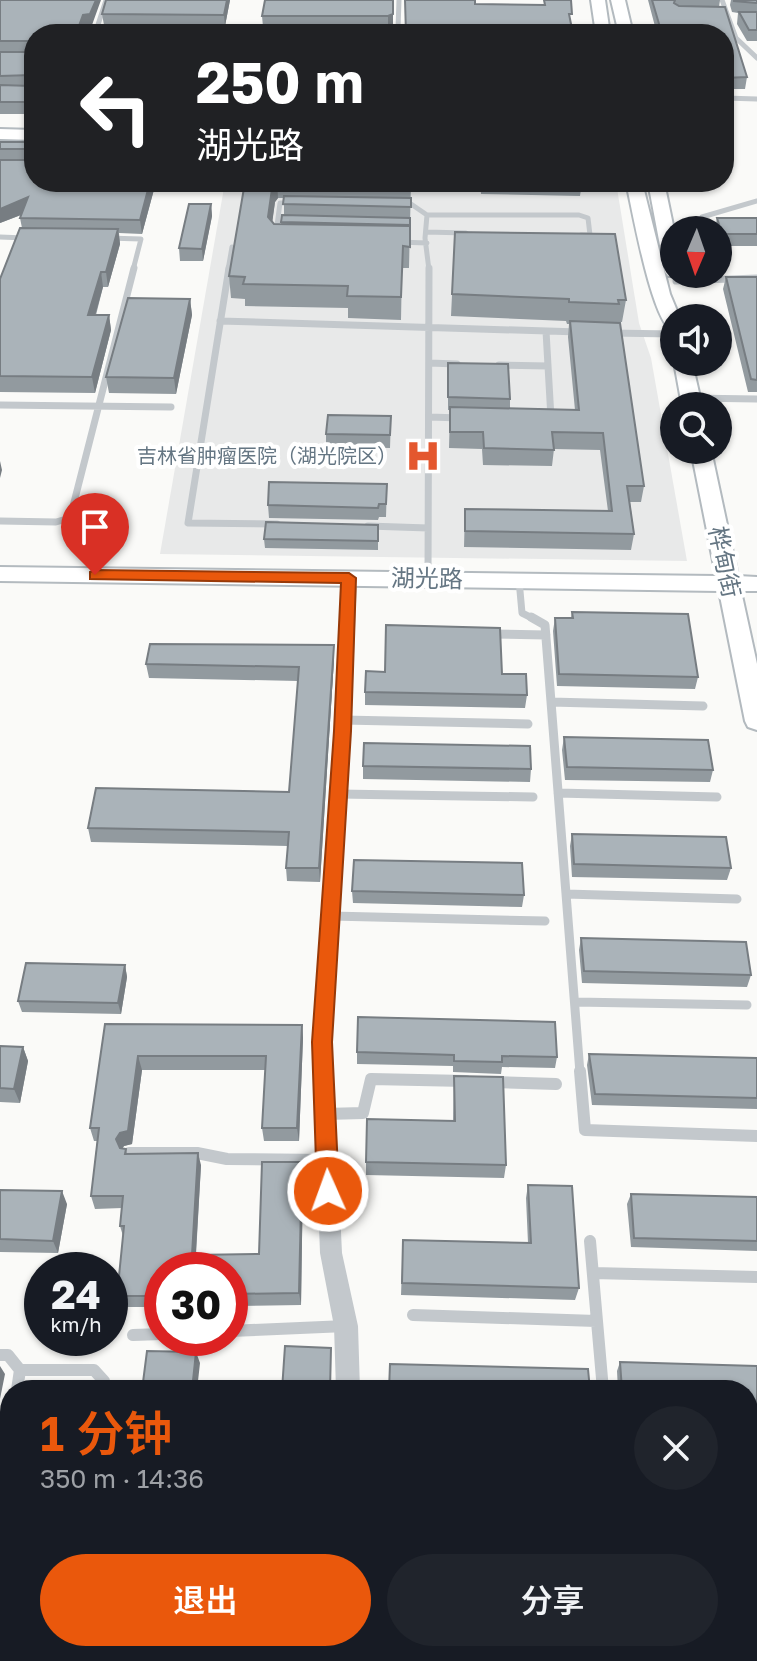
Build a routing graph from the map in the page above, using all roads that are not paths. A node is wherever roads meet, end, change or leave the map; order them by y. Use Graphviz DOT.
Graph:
graph roads {
  1 [pos="106,0"];
  2 [pos="399,0"];
  3 [pos="598,0"];
  4 [pos="618,0"];
  5 [pos="722,0"];
  6 [pos="714,13"];
  7 [pos="728,15"];
  8 [pos="743,18"];
  9 [pos="98,24"];
  10 [pos="398,24"];
  11 [pos="602,24"];
  12 [pos="624,24"];
  13 [pos="732,24"];
  14 [pos="734,29"];
  15 [pos="741,45"];
  16 [pos="757,45"];
  17 [pos="757,58"];
  18 [pos="734,101"];
  19 [pos="757,101"];
  20 [pos="0,134"];
  21 [pos="24,135"];
  22 [pos="636,192"];
  23 [pos="658,192"];
  24 [pos="757,201"];
  25 [pos="309,203"];
  26 [pos="396,204"];
  27 [pos="427,215"];
  28 [pos="663,216"];
  29 [pos="705,216"];
  30 [pos="277,222"];
  31 [pos="292,222"];
  32 [pos="411,225"];
  33 [pos="426,228"];
  34 [pos="470,233"];
  35 [pos="575,235"];
  36 [pos="0,237"];
  37 [pos="31,238"];
  38 [pos="94,238"];
  39 [pos="275,240"];
  40 [pos="381,242"];
  41 [pos="427,243"];
  42 [pos="232,247"];
  43 [pos="732,277"];
  44 [pos="757,278"];
  45 [pos="665,304"];
  46 [pos="220,321"];
  47 [pos="429,327"];
  48 [pos="546,331"];
  49 [pos="660,334"];
  50 [pos="429,363"];
  51 [pos="473,364"];
  52 [pos="488,365"];
  53 [pos="548,366"];
  54 [pos="757,399"];
  55 [pos="732,400"];
  56 [pos="0,405"];
  57 [pos="99,406"];
  58 [pos="171,407"];
  59 [pos="429,417"];
  60 [pos="474,418"];
  61 [pos="536,419"];
  62 [pos="704,464"];
  63 [pos="0,521"];
  64 [pos="284,525"];
  65 [pos="364,526"];
  66 [pos="428,528"];
  67 [pos="0,574"];
  68 [pos="349,578"];
  69 [pos="428,579"];
  70 [pos="519,580"];
  71 [pos="728,583"];
  72 [pos="757,584"];
  73 [pos="473,633"];
  74 [pos="546,635"];
  75 [pos="551,702"];
  76 [pos="703,706"];
  77 [pos="343,720"];
  78 [pos="757,721"];
  79 [pos="528,724"];
  80 [pos="558,793"];
  81 [pos="339,794"];
  82 [pos="533,797"];
  83 [pos="717,797"];
  84 [pos="566,894"];
  85 [pos="737,899"];
  86 [pos="331,916"];
  87 [pos="545,921"];
  88 [pos="575,1002"];
  89 [pos="747,1005"];
  90 [pos="556,1084"];
  91 [pos="325,1114"];
  92 [pos="757,1136"];
  93 [pos="129,1153"];
  94 [pos="327,1160"];
  95 [pos="590,1241"];
  96 [pos="593,1273"];
  97 [pos="757,1277"];
  98 [pos="413,1315"];
  99 [pos="596,1321"];
  100 [pos="346,1326"];
  101 [pos="248,1330"];
  102 [pos="133,1335"];
  103 [pos="144,1335"];
  104 [pos="0,1355"];
  105 [pos="20,1370"];
  106 [pos="18,1380"];
  107 [pos="103,1380"];
  108 [pos="348,1380"];
  109 [pos="602,1380"];
  1 -- 9 [label="lane"];
  2 -- 10 [label="lane"];
  3 -- 11 [label="street"];
  4 -- 12 [label="street"];
  5 -- 7 [label="lane"];
  6 -- 7 [label="lane"];
  7 -- 8 [label="lane"];
  7 -- 13 [label="lane"];
  14 -- 15 [label="lane"];
  15 -- 16 [label="lane"];
  15 -- 17 [label="lane"];
  18 -- 19 [label="lane"];
  20 -- 21 [label="street"];
  22 -- 45 [label="street"];
  23 -- 28 [label="street"];
  24 -- 29 [label="lane"];
  25 -- 30 [label="lane"];
  26 -- 27 [label="lane"];
  27 -- 33 [label="lane"];
  27 -- 35 [label="lane"];
  30 -- 31 [label="lane"];
  30 -- 39 [label="lane"];
  32 -- 33 [label="lane"];
  33 -- 34 [label="lane"];
  33 -- 41 [label="lane"];
  36 -- 37 [label="lane"];
  38 -- 57 [label="lane"];
  40 -- 41 [label="lane"];
  41 -- 47 [label="lane"];
  42 -- 46 [label="lane"];
  43 -- 44 [label="lane"];
  46 -- 47 [label="lane"];
  46 -- 64 [label="lane"];
  47 -- 48 [label="lane"];
  47 -- 50 [label="lane"];
  48 -- 49 [label="lane"];
  48 -- 53 [label="lane"];
  50 -- 51 [label="lane"];
  50 -- 59 [label="lane"];
  52 -- 53 [label="lane"];
  53 -- 61 [label="lane"];
  54 -- 55 [label="lane"];
  56 -- 57 [label="lane"];
  57 -- 58 [label="lane"];
  57 -- 63 [label="lane"];
  59 -- 60 [label="lane"];
  59 -- 66 [label="lane"];
  62 -- 71 [label="street, 桦甸街"];
  65 -- 66 [label="lane"];
  66 -- 69 [label="lane"];
  67 -- 68 [label="street, 湖光路"];
  68 -- 69 [label="street, 湖光路"];
  68 -- 77 [label="street"];
  69 -- 70 [label="street, 湖光路"];
  70 -- 71 [label="street, 湖光路"];
  70 -- 74 [label="lane"];
  71 -- 72 [label="street, 湖光路"];
  71 -- 78 [label="street, 桦甸街"];
  73 -- 74 [label="lane"];
  74 -- 75 [label="lane"];
  75 -- 76 [label="lane"];
  75 -- 80 [label="lane"];
  77 -- 79 [label="lane"];
  77 -- 81 [label="street"];
  80 -- 83 [label="lane"];
  80 -- 84 [label="lane"];
  81 -- 82 [label="lane"];
  81 -- 86 [label="street"];
  84 -- 85 [label="lane"];
  84 -- 88 [label="lane"];
  86 -- 87 [label="lane"];
  86 -- 91 [label="street"];
  88 -- 89 [label="lane"];
  88 -- 92 [label="lane"];
  90 -- 91 [label="lane"];
  91 -- 94 [label="street"];
  93 -- 94 [label="lane"];
  94 -- 100 [label="street"];
  95 -- 96 [label="lane"];
  96 -- 97 [label="lane"];
  96 -- 99 [label="lane"];
  98 -- 99 [label="lane"];
  99 -- 109 [label="lane"];
  100 -- 101 [label="lane"];
  100 -- 108 [label="street"];
  102 -- 103 [label="lane"];
  104 -- 105 [label="lane"];
  105 -- 106 [label="lane"];
  105 -- 107 [label="lane"];
}
